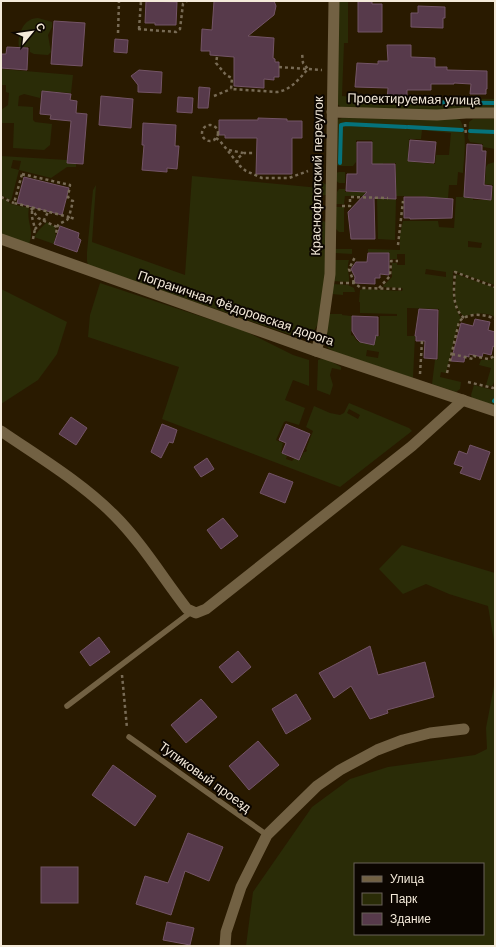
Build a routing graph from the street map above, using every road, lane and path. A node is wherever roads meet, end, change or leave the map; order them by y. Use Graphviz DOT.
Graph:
graph roads {
  1 [pos="119,1"];
  2 [pos="141,1"];
  3 [pos="187,1"];
  4 [pos="334,1"];
  5 [pos="123,2"];
  6 [pos="119,6"];
  7 [pos="118,34"];
  8 [pos="302,53"];
  9 [pos="217,57"];
  10 [pos="279,68"];
  11 [pos="308,70"];
  12 [pos="320,70"];
  13 [pos="231,89"];
  14 [pos="214,96"];
  15 [pos="332,112"];
  16 [pos="495,113"];
  17 [pos="216,138"];
  18 [pos="228,150"];
  19 [pos="244,153"];
  20 [pos="254,153"];
  21 [pos="237,163"];
  22 [pos="308,171"];
  23 [pos="1,197"];
  24 [pos="388,198"];
  25 [pos="403,201"];
  26 [pos="14,203"];
  27 [pos="344,206"];
  28 [pos="31,209"];
  29 [pos="48,212"];
  30 [pos="69,218"];
  31 [pos="75,219"];
  32 [pos="44,220"];
  33 [pos="56,226"];
  34 [pos="36,229"];
  35 [pos="56,235"];
  36 [pos="33,237"];
  37 [pos="1,239"];
  38 [pos="398,245"];
  39 [pos="355,257"];
  40 [pos="398,261"];
  41 [pos="343,283"];
  42 [pos="354,283"];
  43 [pos="495,287"];
  44 [pos="379,289"];
  45 [pos="401,289"];
  46 [pos="464,318"];
  47 [pos="495,319"];
  48 [pos="422,341"];
  49 [pos="316,351"];
  50 [pos="452,354"];
  51 [pos="495,356"];
  52 [pos="420,373"];
  53 [pos="447,373"];
  54 [pos="468,382"];
  55 [pos="495,384"];
  56 [pos="463,400"];
  57 [pos="495,411"];
  58 [pos="1,431"];
  59 [pos="191,612"];
  60 [pos="122,665"];
  61 [pos="67,706"];
  62 [pos="464,729"];
  63 [pos="129,737"];
  64 [pos="267,836"];
  65 [pos="225,946"];
  1 -- 6 [label="path"];
  2 -- 3 [label="path"];
  4 -- 15 [label="street, Краснофлотский переулок"];
  5 -- 6 [label="path"];
  6 -- 7 [label="path"];
  8 -- 11 [label="path"];
  9 -- 13 [label="path"];
  10 -- 11 [label="path"];
  11 -- 12 [label="path"];
  11 -- 13 [label="path"];
  13 -- 14 [label="path"];
  15 -- 16 [label="street, Проектируемая улица"];
  15 -- 49 [label="street, Краснофлотский переулок"];
  17 -- 17 [label="path"];
  17 -- 18 [label="path"];
  18 -- 19 [label="path"];
  18 -- 21 [label="path"];
  19 -- 20 [label="path"];
  19 -- 21 [label="path"];
  21 -- 22 [label="path"];
  23 -- 26 [label="path"];
  24 -- 27 [label="path"];
  25 -- 38 [label="path"];
  26 -- 28 [label="path"];
  26 -- 30 [label="path"];
  28 -- 29 [label="path"];
  28 -- 32 [label="path"];
  28 -- 34 [label="path"];
  29 -- 30 [label="path"];
  29 -- 32 [label="path"];
  30 -- 31 [label="path"];
  30 -- 33 [label="path"];
  32 -- 33 [label="path"];
  32 -- 34 [label="path"];
  33 -- 35 [label="path"];
  34 -- 36 [label="path"];
  37 -- 49 [label="street, Пограничная Фёдоровская дорога"];
  39 -- 42 [label="path"];
  40 -- 44 [label="path"];
  41 -- 42 [label="path"];
  42 -- 44 [label="path"];
  43 -- 46 [label="path"];
  44 -- 45 [label="path"];
  46 -- 47 [label="path"];
  46 -- 50 [label="path"];
  48 -- 52 [label="path"];
  49 -- 56 [label="street, Пограничная Фёдоровская дорога"];
  50 -- 51 [label="path"];
  50 -- 53 [label="path"];
  54 -- 55 [label="path"];
  56 -- 57 [label="street, Пограничная Фёдоровская дорога"];
  56 -- 59 [label="street"];
  58 -- 59 [label="street"];
  59 -- 60 [label="lane"];
  60 -- 61 [label="lane"];
  60 -- 63 [label="path"];
  62 -- 64 [label="street"];
  63 -- 64 [label="lane, Тупиковый проезд"];
  64 -- 65 [label="street"];
}
